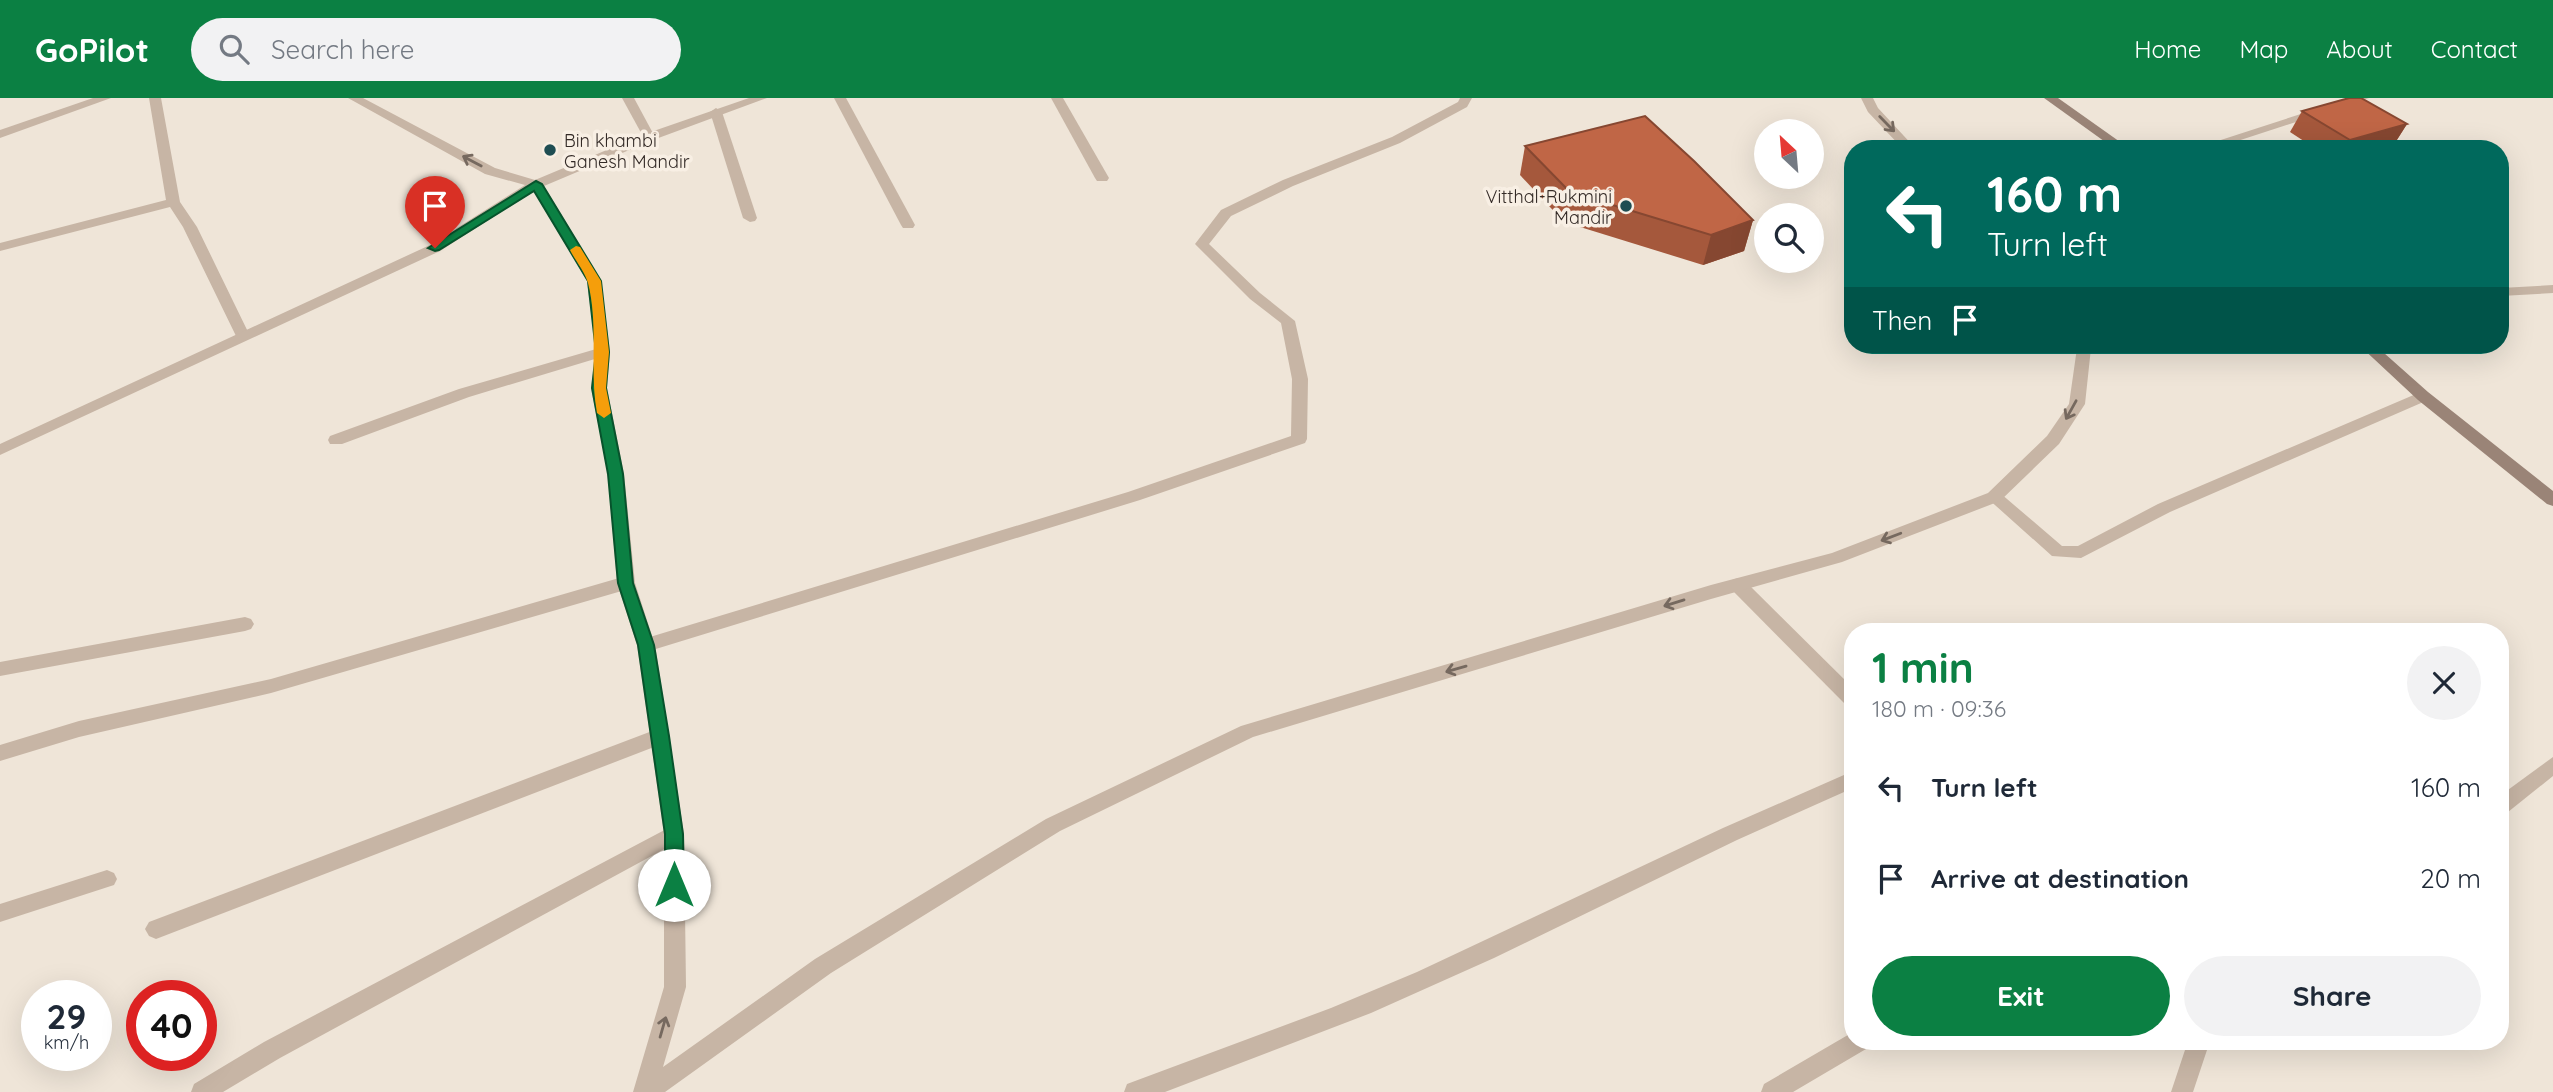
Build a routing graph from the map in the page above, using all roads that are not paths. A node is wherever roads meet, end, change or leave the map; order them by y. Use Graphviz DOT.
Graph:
graph roads {
  1 [pos="105,98"];
  2 [pos="155,98"];
  3 [pos="354,98"];
  4 [pos="628,98"];
  5 [pos="761,98"];
  6 [pos="840,98"];
  7 [pos="1057,98"];
  8 [pos="1466,98"];
  9 [pos="1867,98"];
  10 [pos="2050,98"];
  11 [pos="2363,98"];
  12 [pos="716,112"];
  13 [pos="0,134"];
  14 [pos="649,137"];
  15 [pos="1901,140"];
  16 [pos="2111,140"];
  17 [pos="2228,140"];
  18 [pos="1102,178"];
  19 [pos="536,184"];
  20 [pos="173,202"];
  21 [pos="750,218"];
  22 [pos="908,225"];
  23 [pos="0,247"];
  24 [pos="2553,289"];
  25 [pos="2509,292"];
  26 [pos="243,336"];
  27 [pos="603,352"];
  28 [pos="2083,354"];
  29 [pos="2376,354"];
  30 [pos="2423,396"];
  31 [pos="336,440"];
  32 [pos="0,450"];
  33 [pos="1994,497"];
  34 [pos="2553,500"];
  35 [pos="625,583"];
  36 [pos="1738,585"];
  37 [pos="245,624"];
  38 [pos="646,645"];
  39 [pos="0,669"];
  40 [pos="1844,691"];
  41 [pos="660,736"];
  42 [pos="0,752"];
  43 [pos="2553,765"];
  44 [pos="1844,783"];
  45 [pos="2509,800"];
  46 [pos="674,834"];
  47 [pos="107,879"];
  48 [pos="0,913"];
  49 [pos="156,929"];
  50 [pos="1844,1049"];
  51 [pos="2196,1050"];
  52 [pos="202,1092"];
  53 [pos="645,1092"];
  54 [pos="1135,1092"];
  55 [pos="1772,1092"];
  56 [pos="2182,1092"];
  1 -- 13 [label="street"];
  2 -- 20 [label="street"];
  19 -- 3 [label="street, one-way"];
  4 -- 14 [label="street"];
  5 -- 12 [label="street"];
  6 -- 22 [label="street"];
  7 -- 18 [label="street"];
  8 -- 38 [label="street"];
  9 -- 15 [label="street, one-way"];
  10 -- 16 [label="main road"];
  11 -- 17 [label="street"];
  12 -- 14 [label="street"];
  12 -- 21 [label="street"];
  14 -- 19 [label="street"];
  19 -- 26 [label="street"];
  19 -- 27 [label="street"];
  20 -- 23 [label="street"];
  20 -- 26 [label="street"];
  24 -- 25 [label="street"];
  26 -- 32 [label="street"];
  27 -- 31 [label="street"];
  27 -- 35 [label="street"];
  28 -- 33 [label="street, one-way"];
  29 -- 30 [label="main road"];
  30 -- 33 [label="street"];
  30 -- 34 [label="main road"];
  33 -- 36 [label="street, one-way"];
  35 -- 38 [label="street"];
  35 -- 42 [label="street"];
  36 -- 40 [label="street"];
  36 -- 53 [label="street, one-way"];
  37 -- 39 [label="street"];
  38 -- 41 [label="street"];
  41 -- 46 [label="street"];
  41 -- 49 [label="street"];
  43 -- 45 [label="street"];
  44 -- 54 [label="street"];
  46 -- 52 [label="street"];
  53 -- 46 [label="street, one-way"];
  47 -- 48 [label="street"];
  50 -- 55 [label="street"];
  51 -- 56 [label="street"];
}
